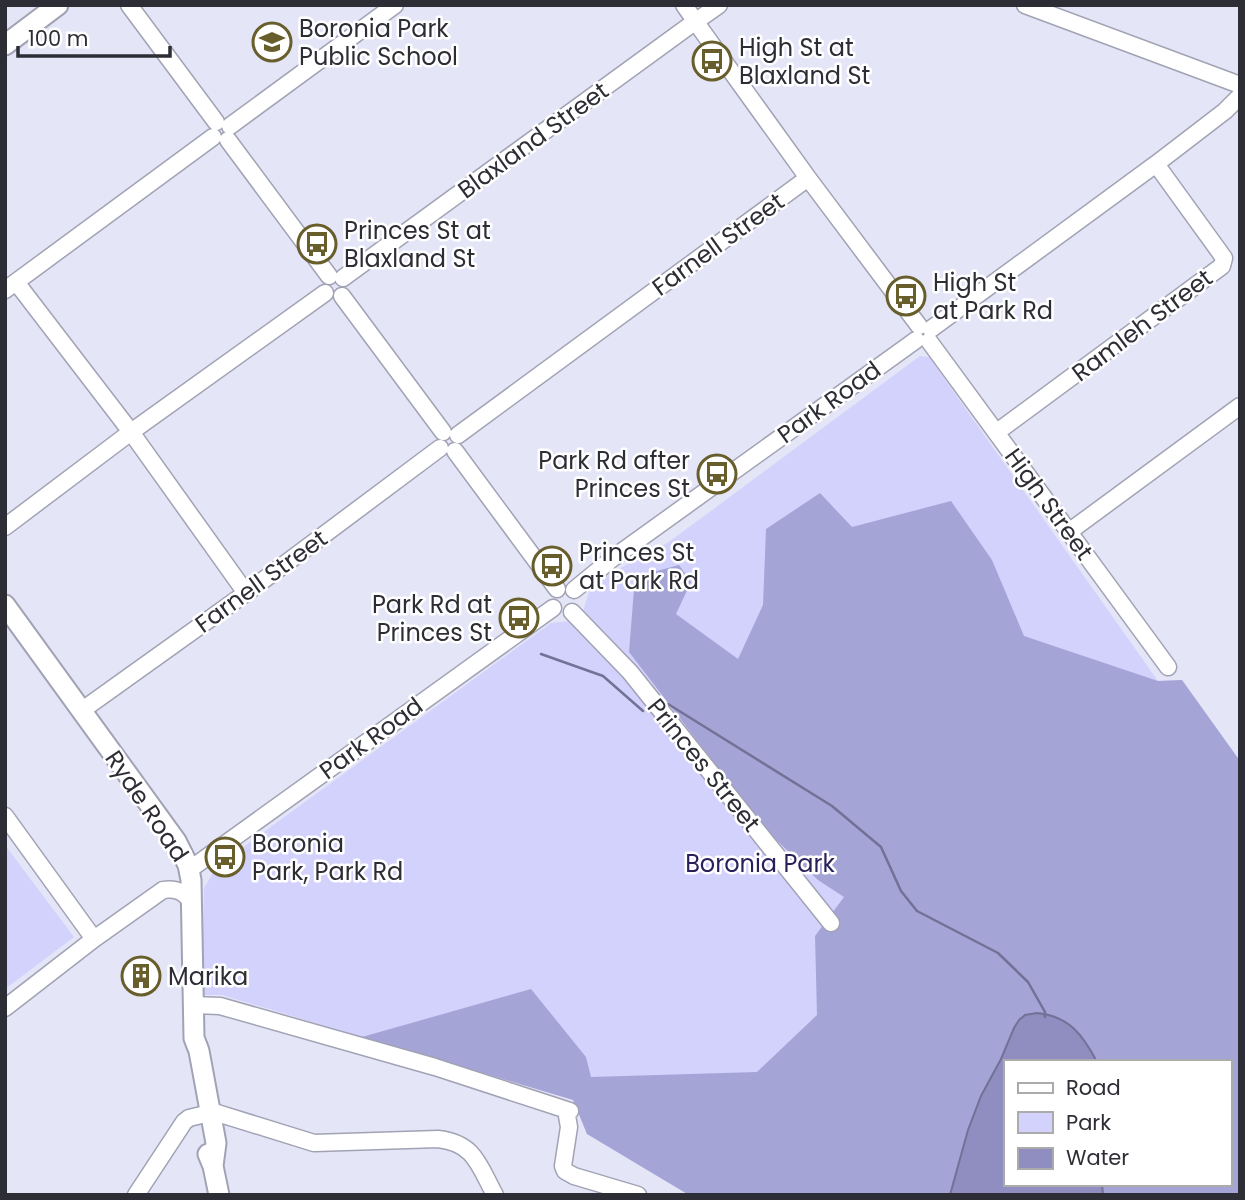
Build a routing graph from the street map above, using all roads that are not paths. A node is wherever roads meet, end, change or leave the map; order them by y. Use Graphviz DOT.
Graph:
graph roads {
  1 [pos="42,5"];
  2 [pos="58,5"];
  3 [pos="129,5"];
  4 [pos="395,5"];
  5 [pos="719,5"];
  6 [pos="1025,5"];
  7 [pos="693,18"];
  8 [pos="5,32"];
  9 [pos="5,45"];
  10 [pos="1240,85"];
  11 [pos="1240,96"];
  12 [pos="222,131"];
  13 [pos="1156,164"];
  14 [pos="808,178"];
  15 [pos="336,277"];
  16 [pos="11,286"];
  17 [pos="325,293"];
  18 [pos="342,296"];
  19 [pos="924,334"];
  20 [pos="1240,406"];
  21 [pos="131,432"];
  22 [pos="997,432"];
  23 [pos="449,442"];
  24 [pos="5,527"];
  25 [pos="1070,531"];
  26 [pos="557,589"];
  27 [pos="574,590"];
  28 [pos="246,593"];
  29 [pos="5,605"];
  30 [pos="553,608"];
  31 [pos="572,612"];
  32 [pos="1168,667"];
  33 [pos="81,711"];
  34 [pos="5,816"];
  35 [pos="189,870"];
  36 [pos="191,902"];
  37 [pos="831,923"];
  38 [pos="94,939"];
  39 [pos="193,1005"];
  40 [pos="5,1008"];
  41 [pos="204,1114"];
  42 [pos="136,1195"];
  43 [pos="219,1195"];
  44 [pos="495,1195"];
  45 [pos="638,1195"];
  1 -- 8 [label="main road"];
  2 -- 9 [label="main road"];
  3 -- 12 [label="street"];
  4 -- 12 [label="street"];
  5 -- 7 [label="street, Blaxland Street"];
  6 -- 10 [label="street"];
  7 -- 14 [label="street, High Street"];
  7 -- 15 [label="street, Blaxland Street"];
  11 -- 13 [label="street, Park Road"];
  12 -- 15 [label="street"];
  12 -- 16 [label="street"];
  13 -- 19 [label="street, Park Road"];
  13 -- 22 [label="street, Ramleh Street"];
  14 -- 19 [label="street, High Street"];
  14 -- 23 [label="street, Farnell Street"];
  15 -- 17 [label="street"];
  15 -- 18 [label="street"];
  16 -- 21 [label="street"];
  17 -- 18 [label="street"];
  17 -- 21 [label="street"];
  18 -- 23 [label="street"];
  19 -- 22 [label="street, High Street"];
  19 -- 27 [label="street, Park Road"];
  20 -- 25 [label="street"];
  21 -- 24 [label="street"];
  21 -- 28 [label="street"];
  22 -- 25 [label="street, High Street"];
  23 -- 26 [label="street"];
  23 -- 28 [label="street, Farnell Street"];
  25 -- 32 [label="street, High Street"];
  26 -- 27 [label="street"];
  26 -- 30 [label="street"];
  27 -- 31 [label="street"];
  28 -- 33 [label="street, Farnell Street"];
  29 -- 33 [label="main road, Ryde Road"];
  30 -- 31 [label="street"];
  30 -- 35 [label="street, Park Road"];
  31 -- 37 [label="street, Princes Street"];
  33 -- 35 [label="main road, Ryde Road"];
  34 -- 38 [label="street"];
  35 -- 36 [label="main road, Ryde Road"];
  36 -- 38 [label="street"];
  36 -- 39 [label="main road, Ryde Road"];
  38 -- 40 [label="street"];
  39 -- 41 [label="main road, Ryde Road"];
  39 -- 45 [label="street"];
  41 -- 42 [label="street"];
  41 -- 43 [label="main road, Ryde Road"];
  41 -- 44 [label="street"];
}
